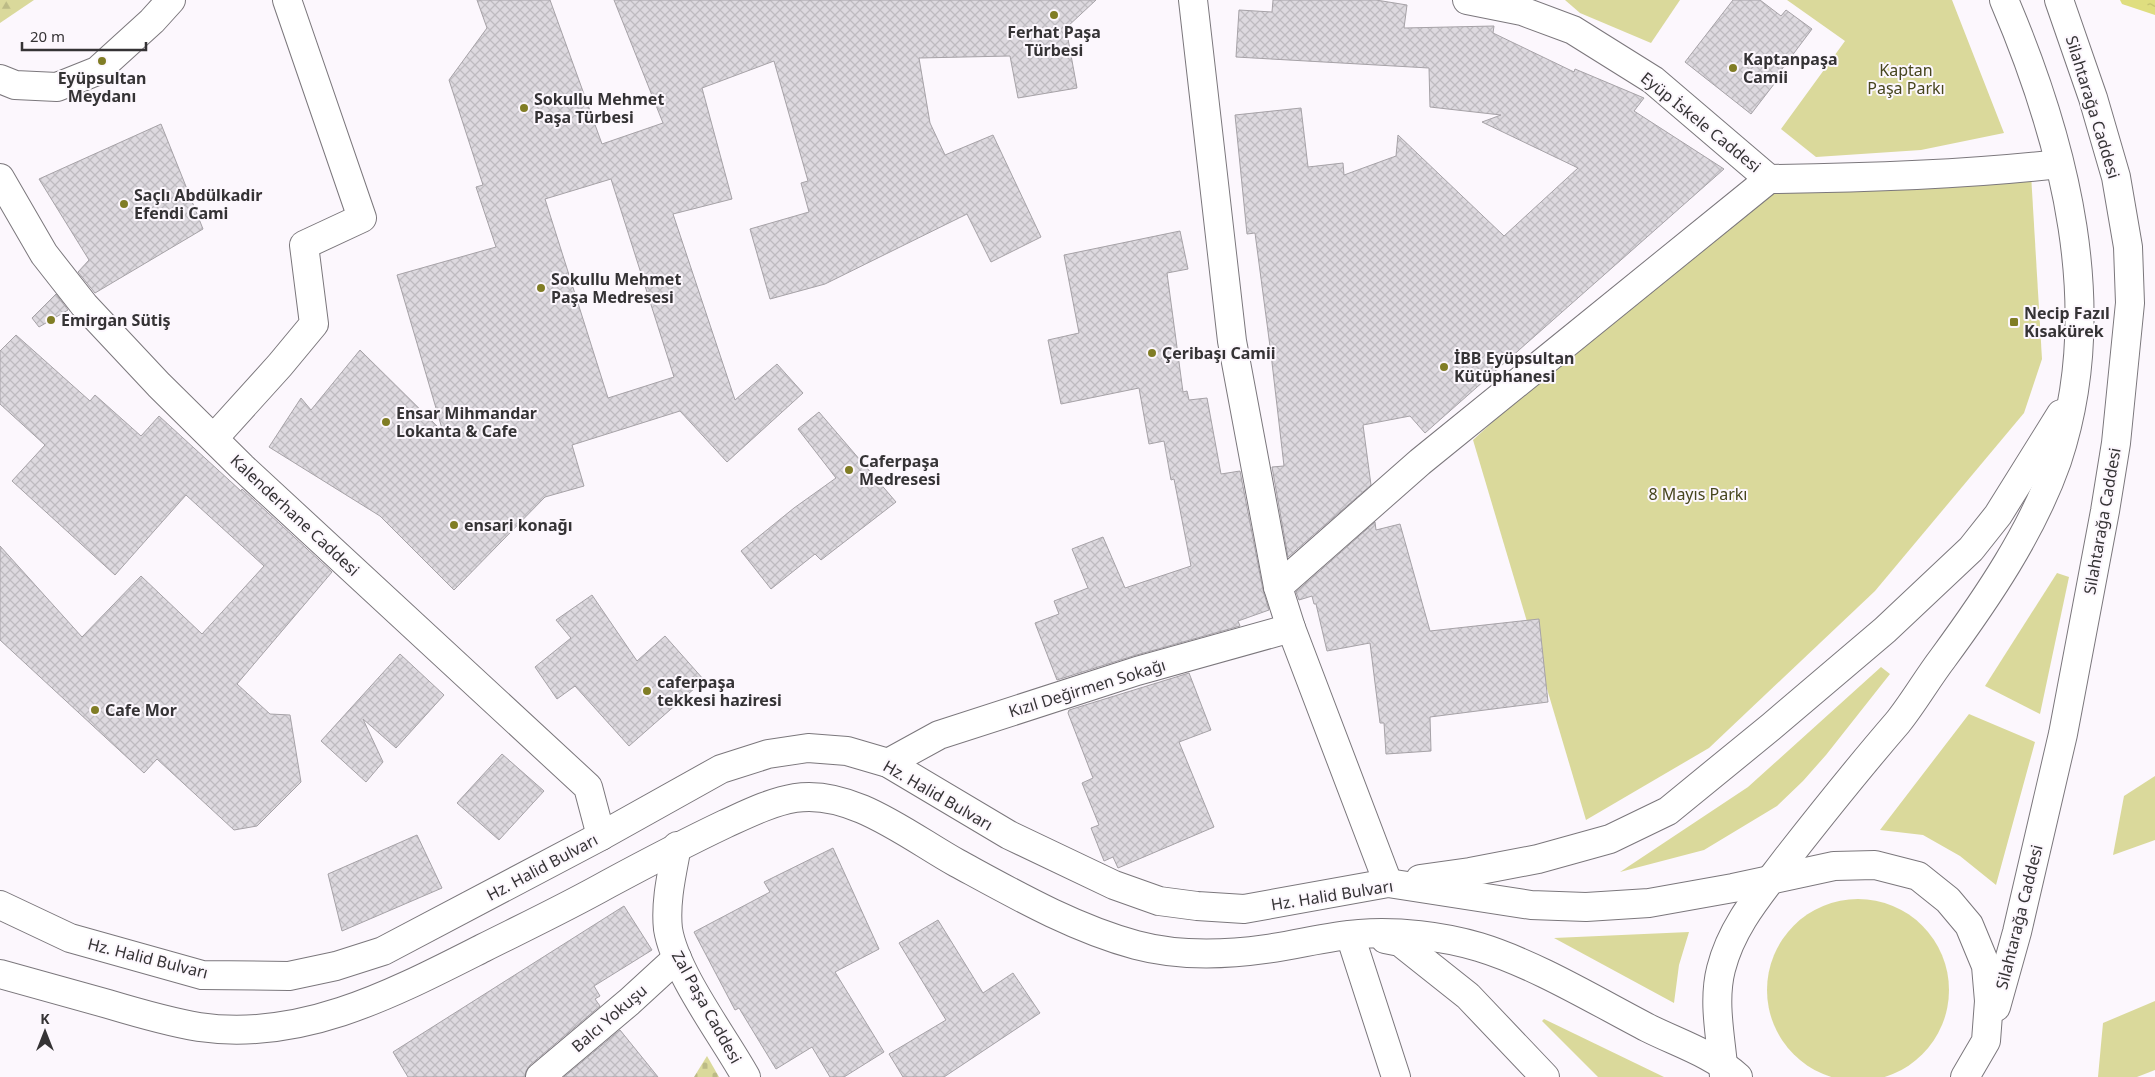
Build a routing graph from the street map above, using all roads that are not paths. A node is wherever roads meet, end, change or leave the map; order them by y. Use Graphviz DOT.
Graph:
graph roads {
  1 [pos="171,0"];
  2 [pos="287,0"];
  3 [pos="1193,0"];
  4 [pos="1467,0"];
  5 [pos="2004,0"];
  6 [pos="2059,0"];
  7 [pos="1520,6"];
  8 [pos="0,79"];
  9 [pos="2059,164"];
  10 [pos="0,178"];
  11 [pos="1769,179"];
  12 [pos="2072,396"];
  13 [pos="214,438"];
  14 [pos="1278,587"];
  15 [pos="1291,628"];
  16 [pos="888,763"];
  17 [pos="601,836"];
  18 [pos="677,846"];
  19 [pos="1770,881"];
  20 [pos="1388,883"];
  21 [pos="0,905"];
  22 [pos="1354,934"];
  23 [pos="677,958"];
  24 [pos="0,974"];
  25 [pos="1986,1040"];
  26 [pos="1728,1072"];
  27 [pos="540,1077"];
  28 [pos="746,1077"];
  29 [pos="1396,1077"];
  30 [pos="1545,1077"];
  31 [pos="1965,1077"];
  32 [pos="1975,1077"];
  1 -- 8 [label="main road"];
  2 -- 13 [label="main road"];
  3 -- 14 [label="main road"];
  4 -- 7 [label="main road, Eyüp İskele Caddesi"];
  5 -- 9 [label="main road"];
  6 -- 25 [label="main road, Silahtarağa Caddesi"];
  7 -- 11 [label="main road, Eyüp İskele Caddesi"];
  9 -- 11 [label="main road"];
  9 -- 12 [label="main road"];
  10 -- 13 [label="main road, Kalenderhane Caddesi"];
  11 -- 14 [label="main road"];
  12 -- 19 [label="main road"];
  12 -- 20 [label="main road"];
  13 -- 17 [label="main road, Kalenderhane Caddesi"];
  14 -- 15 [label="main road"];
  15 -- 16 [label="main road, Kızıl Değirmen Sokağı"];
  15 -- 20 [label="main road"];
  16 -- 17 [label="main road, Hz. Halid Bulvarı"];
  16 -- 20 [label="main road, Hz. Halid Bulvarı"];
  17 -- 21 [label="main road, Hz. Halid Bulvarı"];
  18 -- 22 [label="main road"];
  18 -- 23 [label="main road, Zal Paşa Caddesi"];
  18 -- 24 [label="main road"];
  19 -- 20 [label="main road, Hz. Halid Bulvarı"];
  19 -- 25 [label="main road, Hz. Halid Bulvarı"];
  19 -- 26 [label="main road"];
  22 -- 26 [label="main road"];
  22 -- 29 [label="main road"];
  22 -- 30 [label="main road"];
  23 -- 27 [label="main road, Balcı Yokuşu"];
  23 -- 28 [label="main road, Zal Paşa Caddesi"];
  25 -- 31 [label="main road"];
  25 -- 32 [label="main road"];
}
